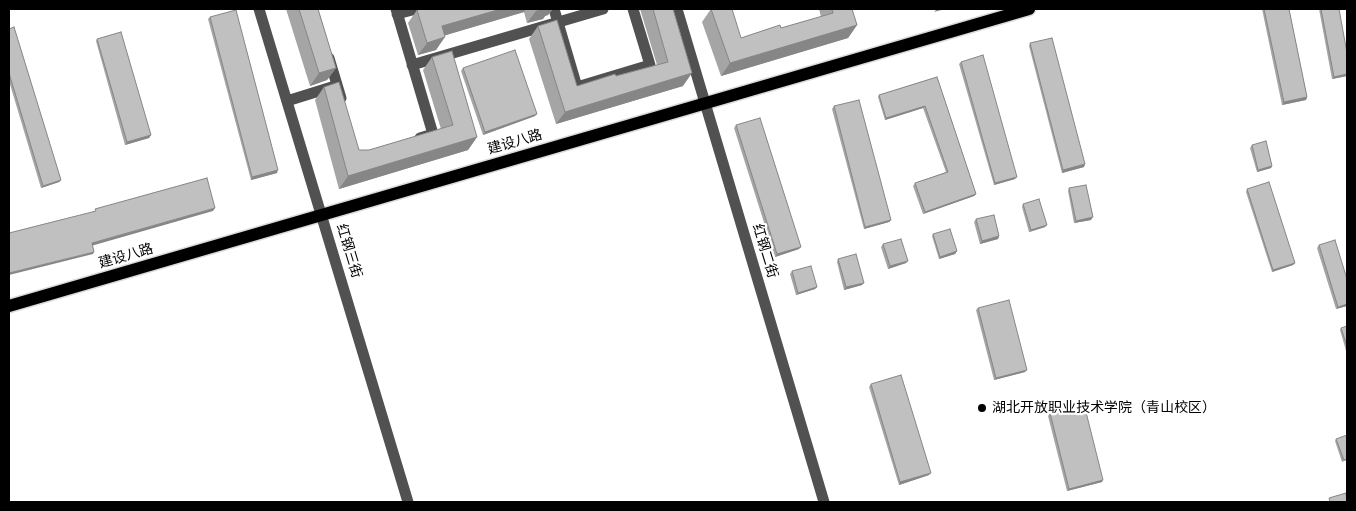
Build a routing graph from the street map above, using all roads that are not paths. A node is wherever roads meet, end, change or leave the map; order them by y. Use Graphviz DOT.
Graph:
graph roads {
  1 [pos="259,9"];
  2 [pos="416,9"];
  3 [pos="554,9"];
  4 [pos="603,9"];
  5 [pos="634,9"];
  6 [pos="677,9"];
  7 [pos="1029,9"];
  8 [pos="397,11"];
  9 [pos="558,22"];
  10 [pos="326,47"];
  11 [pos="412,65"];
  12 [pos="337,85"];
  13 [pos="287,100"];
  14 [pos="705,102"];
  15 [pos="345,112"];
  16 [pos="405,142"];
  17 [pos="322,214"];
  18 [pos="9,306"];
  19 [pos="408,502"];
  20 [pos="824,502"];
  1 -- 13 [label="street, 红钢三街"];
  2 -- 8 [label="street"];
  3 -- 9 [label="street"];
  4 -- 9 [label="street"];
  5 -- 9 [label="street"];
  6 -- 14 [label="street, 红钢二街"];
  7 -- 14 [label="main road, 建设八路"];
  8 -- 11 [label="street"];
  9 -- 11 [label="street"];
  10 -- 12 [label="street"];
  11 -- 16 [label="street"];
  12 -- 13 [label="street"];
  12 -- 15 [label="street"];
  13 -- 17 [label="street, 红钢三街"];
  14 -- 17 [label="main road, 建设八路"];
  14 -- 20 [label="street, 红钢二街"];
  17 -- 18 [label="main road, 建设八路"];
  17 -- 19 [label="street, 红钢三街"];
}
